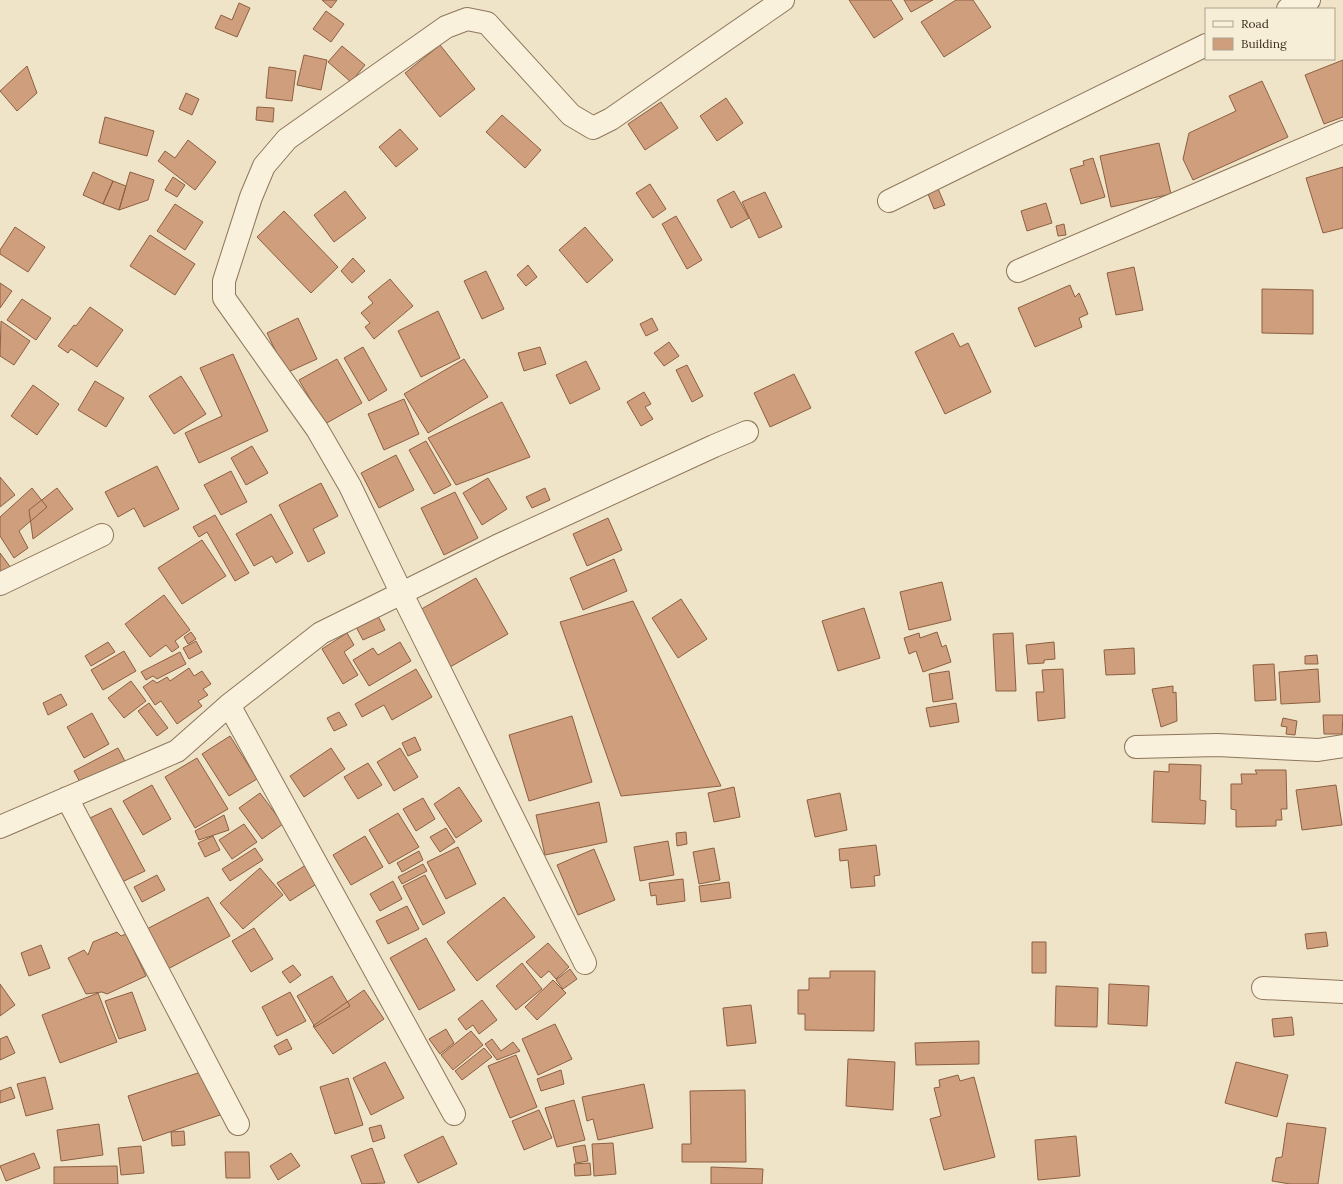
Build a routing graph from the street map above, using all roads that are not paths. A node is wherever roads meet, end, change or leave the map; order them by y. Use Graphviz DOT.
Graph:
graph roads {
  1 [pos="783,0"];
  2 [pos="1309,0"];
  3 [pos="1290,8"];
  4 [pos="1205,45"];
  5 [pos="1343,132"];
  6 [pos="889,201"];
  7 [pos="1018,270"];
  8 [pos="747,432"];
  9 [pos="102,535"];
  10 [pos="0,584"];
  11 [pos="401,592"];
  12 [pos="229,705"];
  13 [pos="1343,746"];
  14 [pos="1136,747"];
  15 [pos="67,798"];
  16 [pos="0,826"];
  17 [pos="585,963"];
  18 [pos="1263,988"];
  19 [pos="1343,992"];
  20 [pos="454,1114"];
  21 [pos="238,1124"];
  1 -- 11 [label="street"];
  2 -- 3 [label="street"];
  4 -- 6 [label="street"];
  5 -- 7 [label="street"];
  8 -- 11 [label="street"];
  9 -- 10 [label="street"];
  11 -- 12 [label="street"];
  11 -- 17 [label="street"];
  12 -- 15 [label="street"];
  12 -- 20 [label="street"];
  13 -- 14 [label="street"];
  15 -- 16 [label="street"];
  15 -- 21 [label="street"];
  18 -- 19 [label="street"];
}
